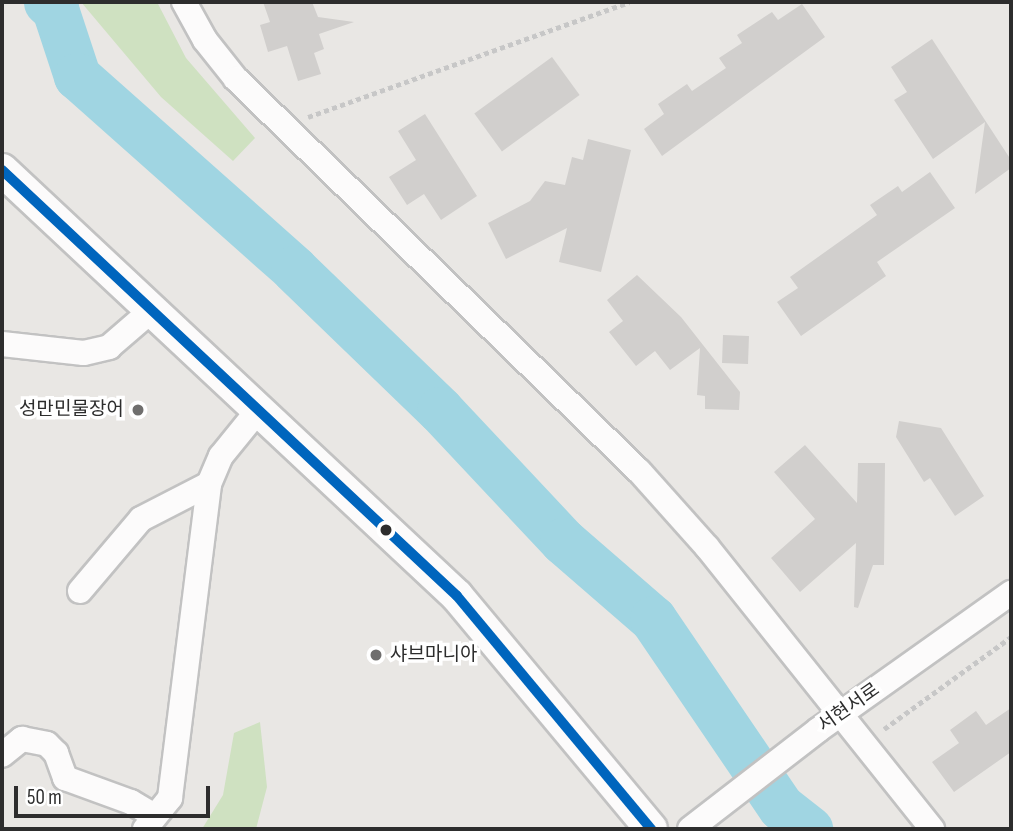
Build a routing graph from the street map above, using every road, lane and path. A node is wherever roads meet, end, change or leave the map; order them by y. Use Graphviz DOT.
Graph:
graph roads {
  1 [pos="184,2"];
  2 [pos="629,2"];
  3 [pos="307,118"];
  4 [pos="2,170"];
  5 [pos="153,309"];
  6 [pos="2,344"];
  7 [pos="260,408"];
  8 [pos="209,484"];
  9 [pos="80,591"];
  10 [pos="1011,593"];
  11 [pos="1011,638"];
  12 [pos="838,715"];
  13 [pos="879,733"];
  14 [pos="2,755"];
  15 [pos="149,822"];
  16 [pos="651,829"];
  17 [pos="690,829"];
  18 [pos="932,829"];
  1 -- 12 [label="street"];
  2 -- 3 [label="path"];
  4 -- 5 [label="street"];
  5 -- 6 [label="street"];
  5 -- 7 [label="street"];
  7 -- 8 [label="street"];
  7 -- 16 [label="street"];
  8 -- 9 [label="street"];
  8 -- 15 [label="street"];
  10 -- 12 [label="street, 서현서로"];
  11 -- 13 [label="path"];
  12 -- 17 [label="street, 서현서로"];
  12 -- 18 [label="street"];
  14 -- 15 [label="street"];
}
